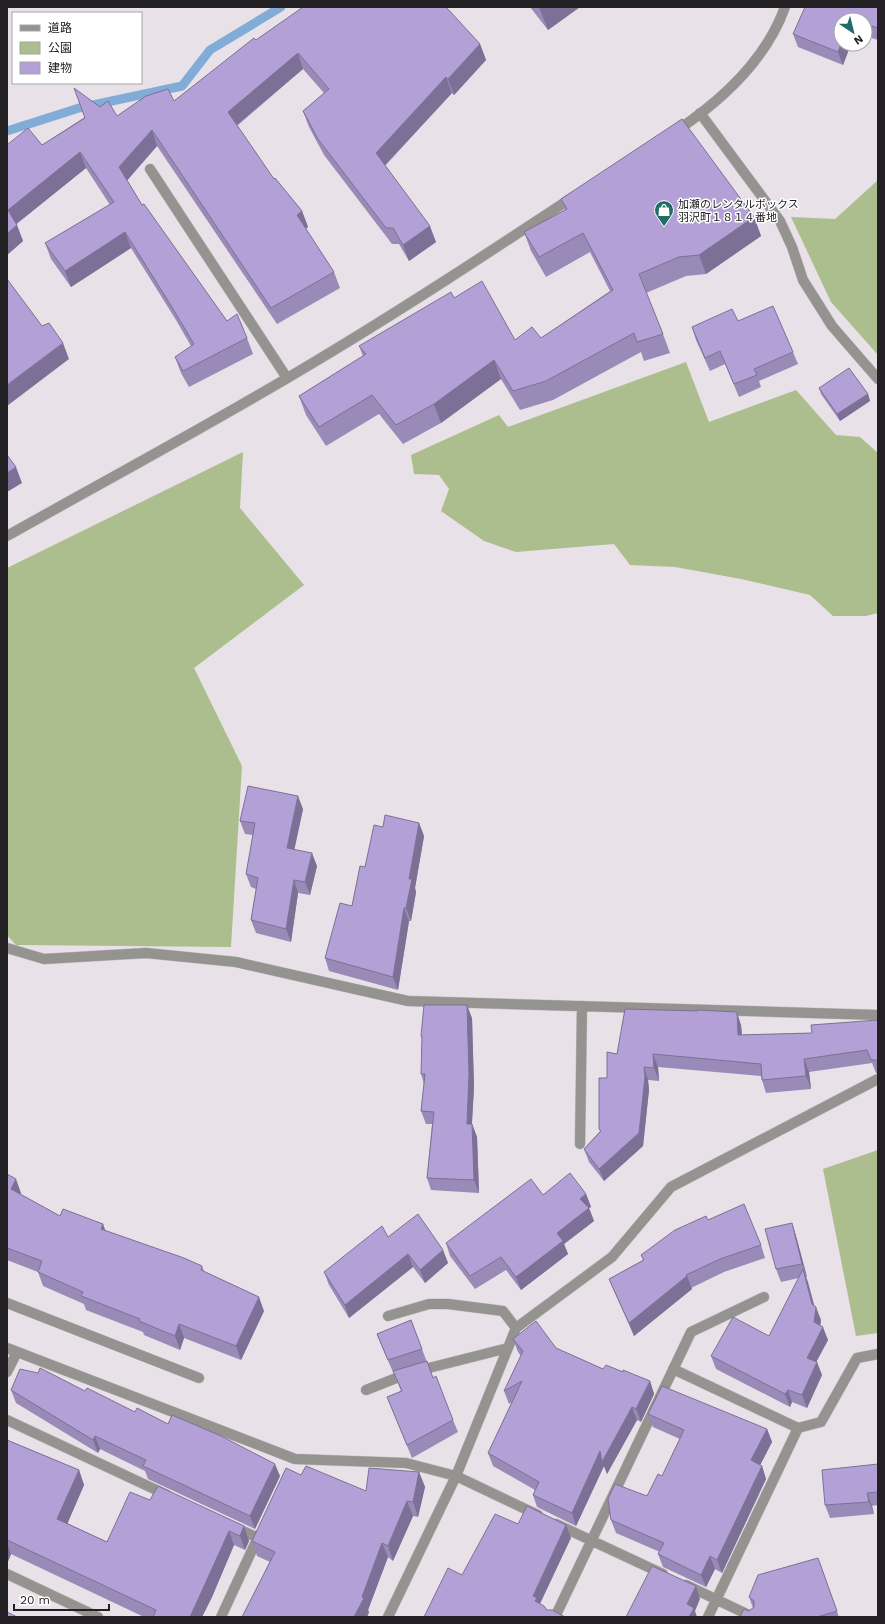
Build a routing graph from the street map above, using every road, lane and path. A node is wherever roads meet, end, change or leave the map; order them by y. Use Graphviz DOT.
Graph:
graph roads {
  1 [pos="785,7"];
  2 [pos="700,113"];
  3 [pos="668,136"];
  4 [pos="150,169"];
  5 [pos="580,193"];
  6 [pos="287,378"];
  7 [pos="878,379"];
  8 [pos="7,536"];
  9 [pos="7,948"];
  10 [pos="582,1006"];
  11 [pos="878,1014"];
  12 [pos="878,1079"];
  13 [pos="580,1144"];
  14 [pos="764,1297"];
  15 [pos="7,1303"];
  16 [pos="388,1316"];
  17 [pos="516,1328"];
  18 [pos="508,1348"];
  19 [pos="12,1350"];
  20 [pos="878,1354"];
  21 [pos="673,1369"];
  22 [pos="7,1372"];
  23 [pos="199,1378"];
  24 [pos="366,1390"];
  25 [pos="7,1420"];
  26 [pos="798,1428"];
  27 [pos="456,1476"];
  28 [pos="179,1501"];
  29 [pos="222,1521"];
  30 [pos="265,1524"];
  31 [pos="258,1538"];
  32 [pos="592,1540"];
  33 [pos="7,1574"];
  34 [pos="716,1600"];
  35 [pos="98,1617"];
  36 [pos="221,1617"];
  37 [pos="388,1617"];
  38 [pos="555,1617"];
  39 [pos="708,1617"];
  40 [pos="753,1617"];
  1 -- 2 [label="street"];
  2 -- 3 [label="street"];
  2 -- 7 [label="street"];
  4 -- 6 [label="street"];
  5 -- 6 [label="street"];
  6 -- 8 [label="street"];
  9 -- 10 [label="street"];
  10 -- 11 [label="street"];
  10 -- 13 [label="street"];
  12 -- 17 [label="street"];
  14 -- 21 [label="street"];
  15 -- 23 [label="street"];
  16 -- 17 [label="street"];
  17 -- 18 [label="street"];
  18 -- 24 [label="street"];
  18 -- 27 [label="street"];
  19 -- 22 [label="street"];
  19 -- 27 [label="street"];
  20 -- 26 [label="street"];
  21 -- 26 [label="street"];
  21 -- 32 [label="street"];
  25 -- 28 [label="street"];
  26 -- 34 [label="street"];
  27 -- 32 [label="street"];
  27 -- 37 [label="street"];
  29 -- 31 [label="street"];
  30 -- 31 [label="street"];
  31 -- 36 [label="street"];
  32 -- 34 [label="street"];
  32 -- 38 [label="street"];
  33 -- 35 [label="street"];
  34 -- 39 [label="street"];
  34 -- 40 [label="street"];
}
